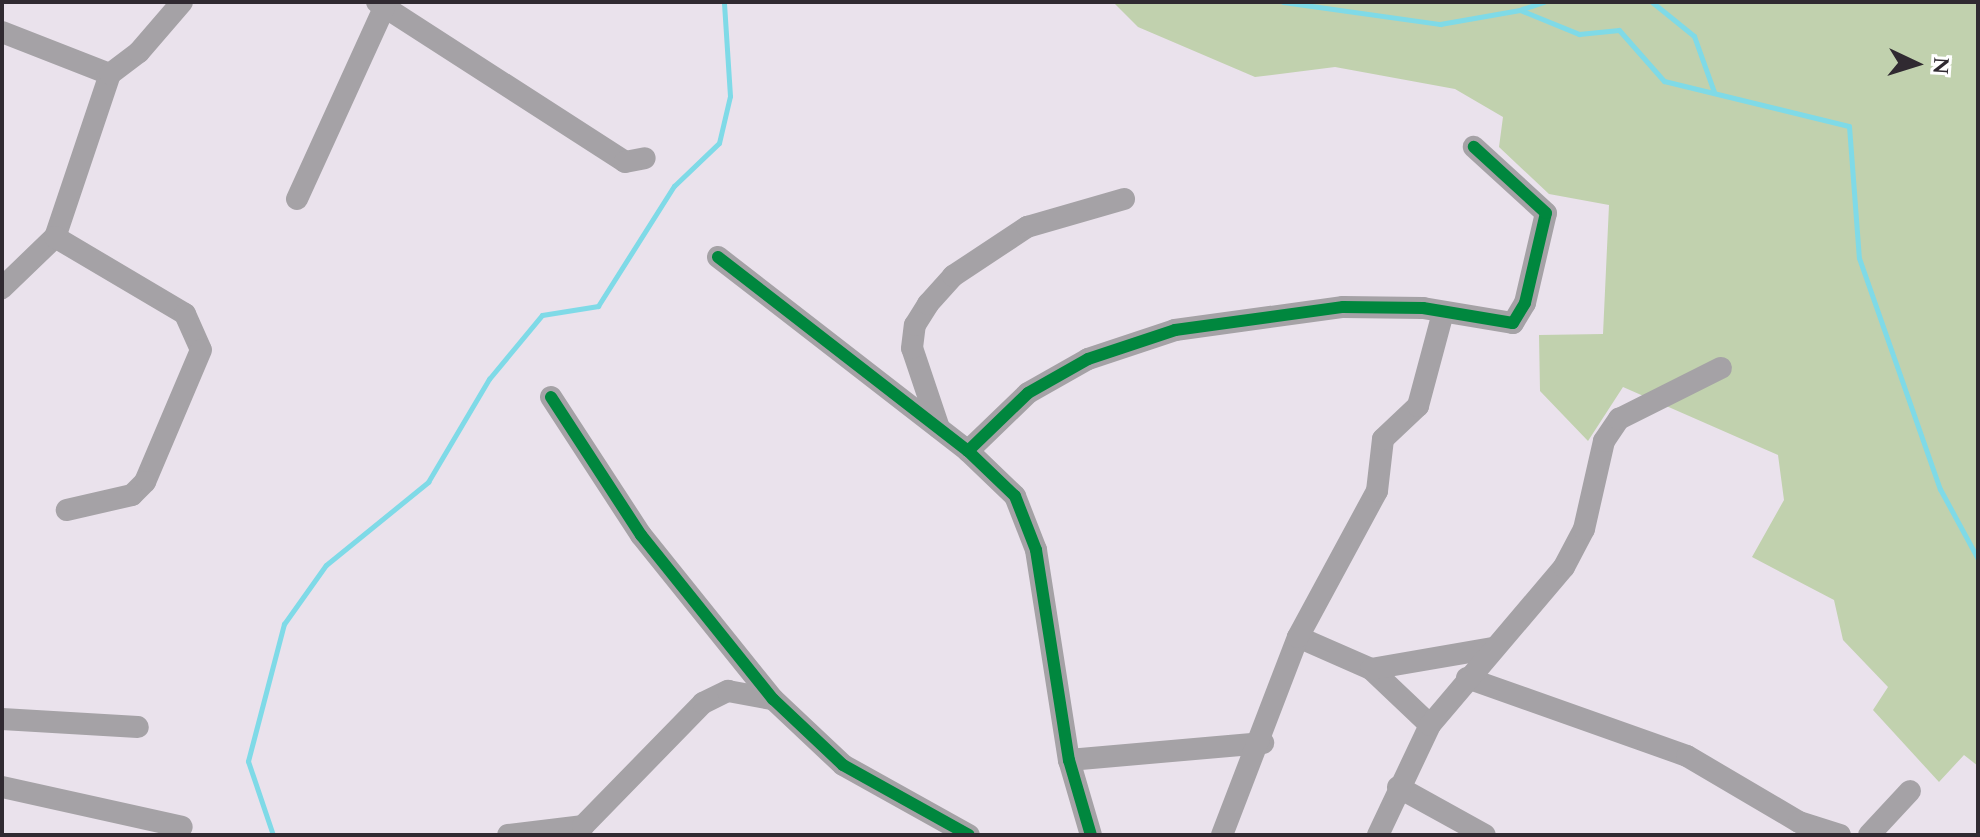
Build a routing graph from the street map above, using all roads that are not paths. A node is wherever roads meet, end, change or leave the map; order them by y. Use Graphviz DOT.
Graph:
graph roads {
  1 [pos="182,2"];
  2 [pos="380,5"];
  3 [pos="2,32"];
  4 [pos="110,74"];
  5 [pos="1474,147"];
  6 [pos="645,158"];
  7 [pos="297,199"];
  8 [pos="1124,199"];
  9 [pos="55,237"];
  10 [pos="718,257"];
  11 [pos="2,288"];
  12 [pos="1443,313"];
  13 [pos="1721,368"];
  14 [pos="551,397"];
  15 [pos="939,429"];
  16 [pos="968,451"];
  17 [pos="67,510"];
  18 [pos="1298,637"];
  19 [pos="1492,648"];
  20 [pos="1371,669"];
  21 [pos="1467,678"];
  22 [pos="773,699"];
  23 [pos="2,719"];
  24 [pos="1430,725"];
  25 [pos="138,727"];
  26 [pos="1263,743"];
  27 [pos="1069,760"];
  28 [pos="2,787"];
  29 [pos="1398,787"];
  30 [pos="1910,791"];
  31 [pos="182,827"];
  32 [pos="508,835"];
  33 [pos="969,835"];
  34 [pos="1091,835"];
  35 [pos="1222,835"];
  36 [pos="1378,835"];
  37 [pos="1485,835"];
  38 [pos="1840,835"];
  39 [pos="1869,835"];
  1 -- 4 [label="street"];
  2 -- 6 [label="street"];
  2 -- 7 [label="street"];
  3 -- 4 [label="street"];
  4 -- 9 [label="street"];
  5 -- 12 [label="street"];
  8 -- 15 [label="street"];
  9 -- 11 [label="street"];
  9 -- 17 [label="street"];
  10 -- 15 [label="street"];
  12 -- 16 [label="street"];
  12 -- 18 [label="street"];
  13 -- 19 [label="street"];
  14 -- 22 [label="street"];
  15 -- 16 [label="street"];
  16 -- 27 [label="street"];
  18 -- 20 [label="street"];
  18 -- 26 [label="street"];
  19 -- 20 [label="street"];
  19 -- 21 [label="street"];
  20 -- 24 [label="street"];
  21 -- 24 [label="street"];
  21 -- 38 [label="street"];
  22 -- 32 [label="street"];
  22 -- 33 [label="street"];
  23 -- 25 [label="street"];
  24 -- 29 [label="street"];
  26 -- 27 [label="street"];
  26 -- 35 [label="street"];
  27 -- 34 [label="street"];
  28 -- 31 [label="street"];
  29 -- 36 [label="street"];
  29 -- 37 [label="street"];
  30 -- 39 [label="street"];
}
